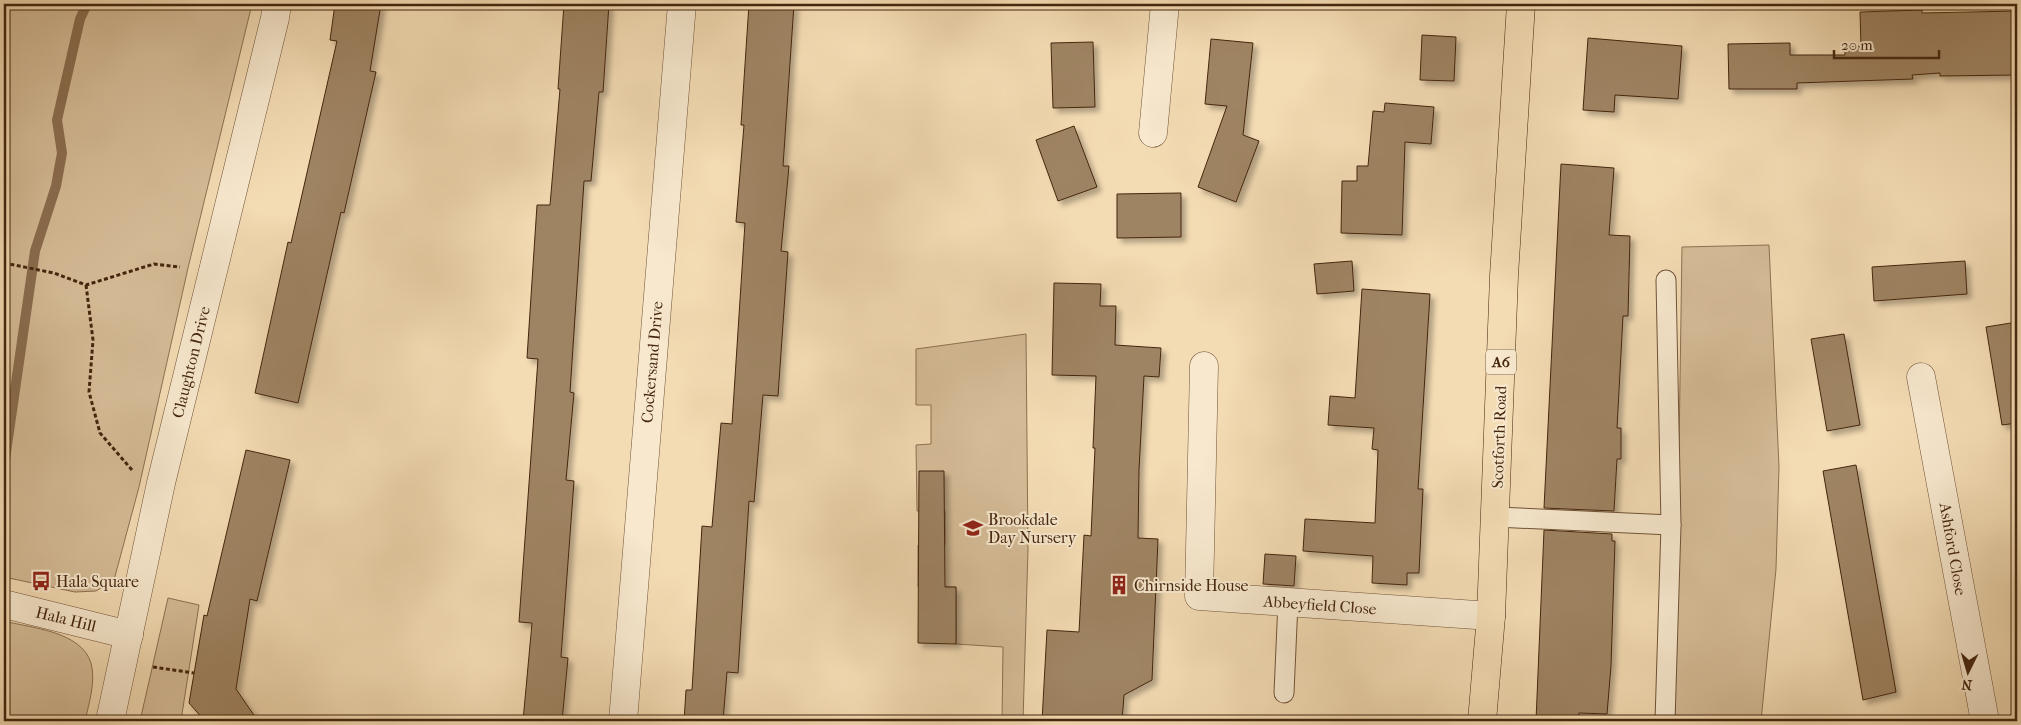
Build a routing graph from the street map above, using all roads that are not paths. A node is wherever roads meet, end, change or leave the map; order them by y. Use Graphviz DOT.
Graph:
graph roads {
  1 [pos="276,4"];
  2 [pos="682,4"];
  3 [pos="1165,4"];
  4 [pos="1521,4"];
  5 [pos="1153,133"];
  6 [pos="1666,280"];
  7 [pos="1204,366"];
  8 [pos="1921,377"];
  9 [pos="1496,517"];
  10 [pos="1670,525"];
  11 [pos="1288,602"];
  12 [pos="4,604"];
  13 [pos="1490,616"];
  14 [pos="129,635"];
  15 [pos="1284,693"];
  16 [pos="110,721"];
  17 [pos="623,721"];
  18 [pos="1482,721"];
  19 [pos="1665,721"];
  20 [pos="1985,721"];
  1 -- 14 [label="street, Claughton Drive"];
  2 -- 17 [label="street, Cockersand Drive"];
  3 -- 5 [label="street"];
  4 -- 9 [label="main road, Scotforth Road / A6"];
  6 -- 10 [label="lane"];
  7 -- 11 [label="street, Abbeyfield Close"];
  8 -- 20 [label="street, Ashford Close"];
  9 -- 10 [label="lane"];
  9 -- 13 [label="main road, Scotforth Road / A6"];
  10 -- 19 [label="lane"];
  11 -- 13 [label="street, Abbeyfield Close"];
  11 -- 15 [label="lane"];
  12 -- 14 [label="street, Hala Hill"];
  13 -- 18 [label="main road, Scotforth Road / A6"];
  14 -- 16 [label="street, Claughton Drive"];
}
